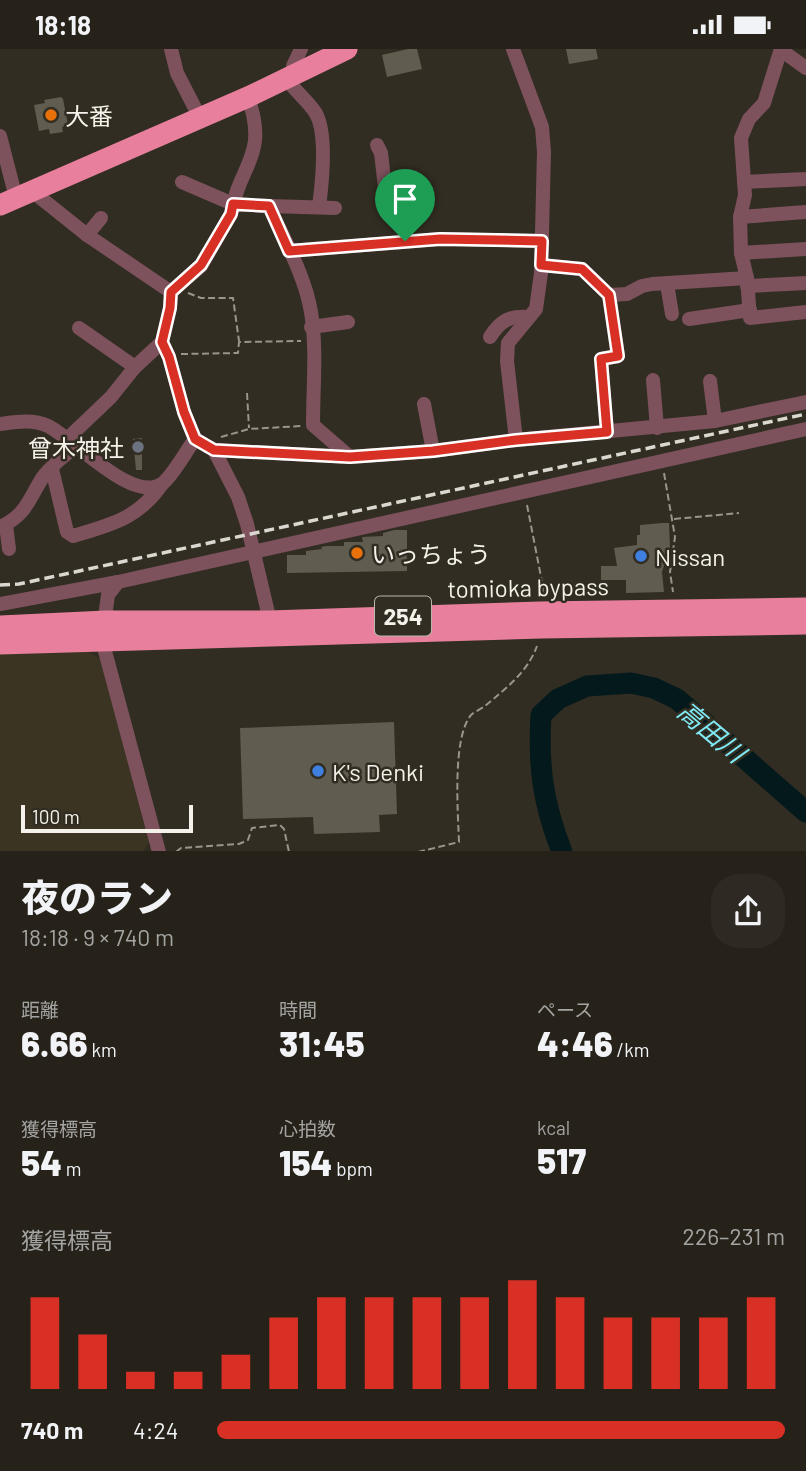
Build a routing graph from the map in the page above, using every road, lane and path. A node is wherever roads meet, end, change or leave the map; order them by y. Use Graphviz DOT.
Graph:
graph roads {
  1 [pos="171,49"];
  2 [pos="327,49"];
  3 [pos="347,49"];
  4 [pos="513,49"];
  5 [pos="781,49"];
  6 [pos="297,67"];
  7 [pos="806,68"];
  8 [pos="248,97"];
  9 [pos="201,118"];
  10 [pos="0,136"];
  11 [pos="377,145"];
  12 [pos="806,179"];
  13 [pos="182,182"];
  14 [pos="744,182"];
  15 [pos="16,198"];
  16 [pos="233,204"];
  17 [pos="269,206"];
  18 [pos="319,207"];
  19 [pos="335,208"];
  20 [pos="806,212"];
  21 [pos="740,217"];
  22 [pos="101,218"];
  23 [pos="87,235"];
  24 [pos="405,241"];
  25 [pos="542,241"];
  26 [pos="806,249"];
  27 [pos="289,251"];
  28 [pos="741,253"];
  29 [pos="541,265"];
  30 [pos="747,282"];
  31 [pos="806,283"];
  32 [pos="667,284"];
  33 [pos="175,289"];
  34 [pos="609,295"];
  35 [pos="750,310"];
  36 [pos="806,312"];
  37 [pos="672,314"];
  38 [pos="529,317"];
  39 [pos="689,319"];
  40 [pos="348,322"];
  41 [pos="79,328"];
  42 [pos="312,334"];
  43 [pos="490,337"];
  44 [pos="162,342"];
  45 [pos="239,342"];
  46 [pos="169,357"];
  47 [pos="135,367"];
  48 [pos="653,380"];
  49 [pos="710,381"];
  50 [pos="247,393"];
  51 [pos="806,402"];
  52 [pos="424,404"];
  53 [pos="715,421"];
  54 [pos="0,425"];
  55 [pos="313,425"];
  56 [pos="657,428"];
  57 [pos="250,429"];
  58 [pos="806,429"];
  59 [pos="607,432"];
  60 [pos="516,440"];
  61 [pos="72,443"];
  62 [pos="205,445"];
  63 [pos="433,451"];
  64 [pos="350,457"];
  65 [pos="662,461"];
  66 [pos="52,468"];
  67 [pos="162,484"];
  68 [pos="525,492"];
  69 [pos="740,513"];
  70 [pos="673,519"];
  71 [pos="3,526"];
  72 [pos="9,549"];
  73 [pos="253,549"];
  74 [pos="118,582"];
  75 [pos="0,604"];
  76 [pos="806,608"];
  77 [pos="676,610"];
  78 [pos="541,620"];
  79 [pos="270,621"];
  80 [pos="806,624"];
  81 [pos="0,626"];
  82 [pos="104,631"];
  83 [pos="0,644"];
  84 [pos="159,851"];
  85 [pos="177,851"];
  86 [pos="289,851"];
  87 [pos="422,851"];
  1 -- 9 [label="street"];
  2 -- 6 [label="street"];
  3 -- 6 [label="highway"];
  4 -- 25 [label="street"];
  5 -- 7 [label="street"];
  5 -- 14 [label="street"];
  6 -- 8 [label="highway"];
  6 -- 18 [label="street"];
  8 -- 9 [label="highway"];
  8 -- 16 [label="street"];
  9 -- 15 [label="highway"];
  10 -- 15 [label="street"];
  11 -- 24 [label="street"];
  12 -- 14 [label="street"];
  13 -- 16 [label="street"];
  14 -- 21 [label="street"];
  15 -- 23 [label="street"];
  16 -- 17 [label="street"];
  16 -- 33 [label="street"];
  17 -- 18 [label="street"];
  17 -- 27 [label="street"];
  18 -- 19 [label="street"];
  20 -- 21 [label="street"];
  21 -- 28 [label="street"];
  22 -- 23 [label="street"];
  23 -- 33 [label="street"];
  24 -- 25 [label="street"];
  24 -- 27 [label="street"];
  25 -- 29 [label="street"];
  26 -- 28 [label="street"];
  27 -- 42 [label="street"];
  28 -- 30 [label="street"];
  29 -- 34 [label="street"];
  29 -- 38 [label="street"];
  30 -- 31 [label="street"];
  30 -- 32 [label="street"];
  30 -- 35 [label="street"];
  32 -- 34 [label="street"];
  32 -- 37 [label="street"];
  33 -- 44 [label="street"];
  33 -- 45 [label="path"];
  34 -- 59 [label="street"];
  35 -- 36 [label="street"];
  35 -- 39 [label="street"];
  38 -- 43 [label="street"];
  38 -- 60 [label="street"];
  40 -- 42 [label="street"];
  41 -- 47 [label="street"];
  42 -- 45 [label="path"];
  42 -- 55 [label="street"];
  44 -- 46 [label="street"];
  44 -- 47 [label="street"];
  45 -- 46 [label="path"];
  46 -- 62 [label="street"];
  47 -- 61 [label="street"];
  48 -- 56 [label="street"];
  49 -- 53 [label="street"];
  50 -- 57 [label="path"];
  51 -- 53 [label="street"];
  52 -- 63 [label="street"];
  53 -- 56 [label="street"];
  54 -- 61 [label="street"];
  55 -- 57 [label="path"];
  55 -- 64 [label="street"];
  56 -- 59 [label="street"];
  57 -- 62 [label="path"];
  58 -- 65 [label="street"];
  59 -- 60 [label="street"];
  60 -- 63 [label="street"];
  61 -- 66 [label="street"];
  61 -- 67 [label="street"];
  62 -- 64 [label="street"];
  62 -- 67 [label="street"];
  62 -- 73 [label="street"];
  63 -- 64 [label="street"];
  65 -- 68 [label="street"];
  65 -- 70 [label="path"];
  66 -- 67 [label="street"];
  66 -- 71 [label="street"];
  68 -- 73 [label="street"];
  68 -- 78 [label="path"];
  69 -- 70 [label="path"];
  70 -- 77 [label="path"];
  71 -- 72 [label="street"];
  73 -- 74 [label="street"];
  73 -- 79 [label="street"];
  74 -- 75 [label="street"];
  74 -- 82 [label="street"];
  76 -- 77 [label="highway, tomioka bypass / 254"];
  77 -- 78 [label="highway, tomioka bypass / 254"];
  78 -- 79 [label="highway, tomioka bypass / 254"];
  78 -- 80 [label="highway, tomioka bypass / 254"];
  78 -- 82 [label="highway, tomioka bypass / 254"];
  78 -- 87 [label="path"];
  79 -- 82 [label="highway, tomioka bypass / 254"];
  81 -- 82 [label="highway, tomioka bypass / 254"];
  82 -- 83 [label="highway, tomioka bypass / 254"];
  82 -- 84 [label="street"];
  85 -- 86 [label="path"];
}
